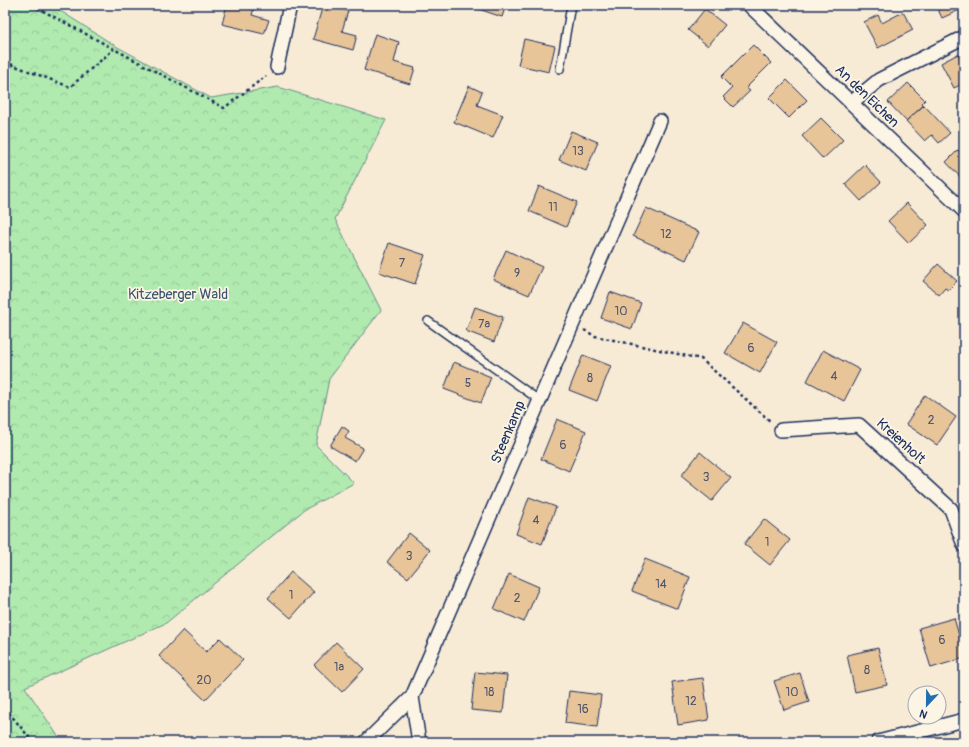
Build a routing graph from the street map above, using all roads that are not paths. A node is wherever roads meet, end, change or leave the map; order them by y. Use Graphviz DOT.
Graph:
graph roads {
  1 [pos="290,5"];
  2 [pos="571,5"];
  3 [pos="749,5"];
  4 [pos="964,37"];
  5 [pos="277,67"];
  6 [pos="560,69"];
  7 [pos="851,103"];
  8 [pos="660,122"];
  9 [pos="964,211"];
  10 [pos="428,321"];
  11 [pos="539,400"];
  12 [pos="781,430"];
  13 [pos="964,545"];
  14 [pos="412,697"];
  15 [pos="964,720"];
  16 [pos="366,742"];
  17 [pos="419,742"];
  18 [pos="878,742"];
  1 -- 5 [label="street"];
  2 -- 6 [label="lane"];
  3 -- 7 [label="street, An den Eichen"];
  4 -- 7 [label="street"];
  7 -- 9 [label="street, An den Eichen"];
  8 -- 11 [label="street, Steenkamp"];
  10 -- 11 [label="lane"];
  11 -- 14 [label="street, Steenkamp"];
  12 -- 13 [label="street, Kreienholt"];
  14 -- 16 [label="street, Steenkamp"];
  14 -- 17 [label="street"];
  15 -- 18 [label="street"];
}
